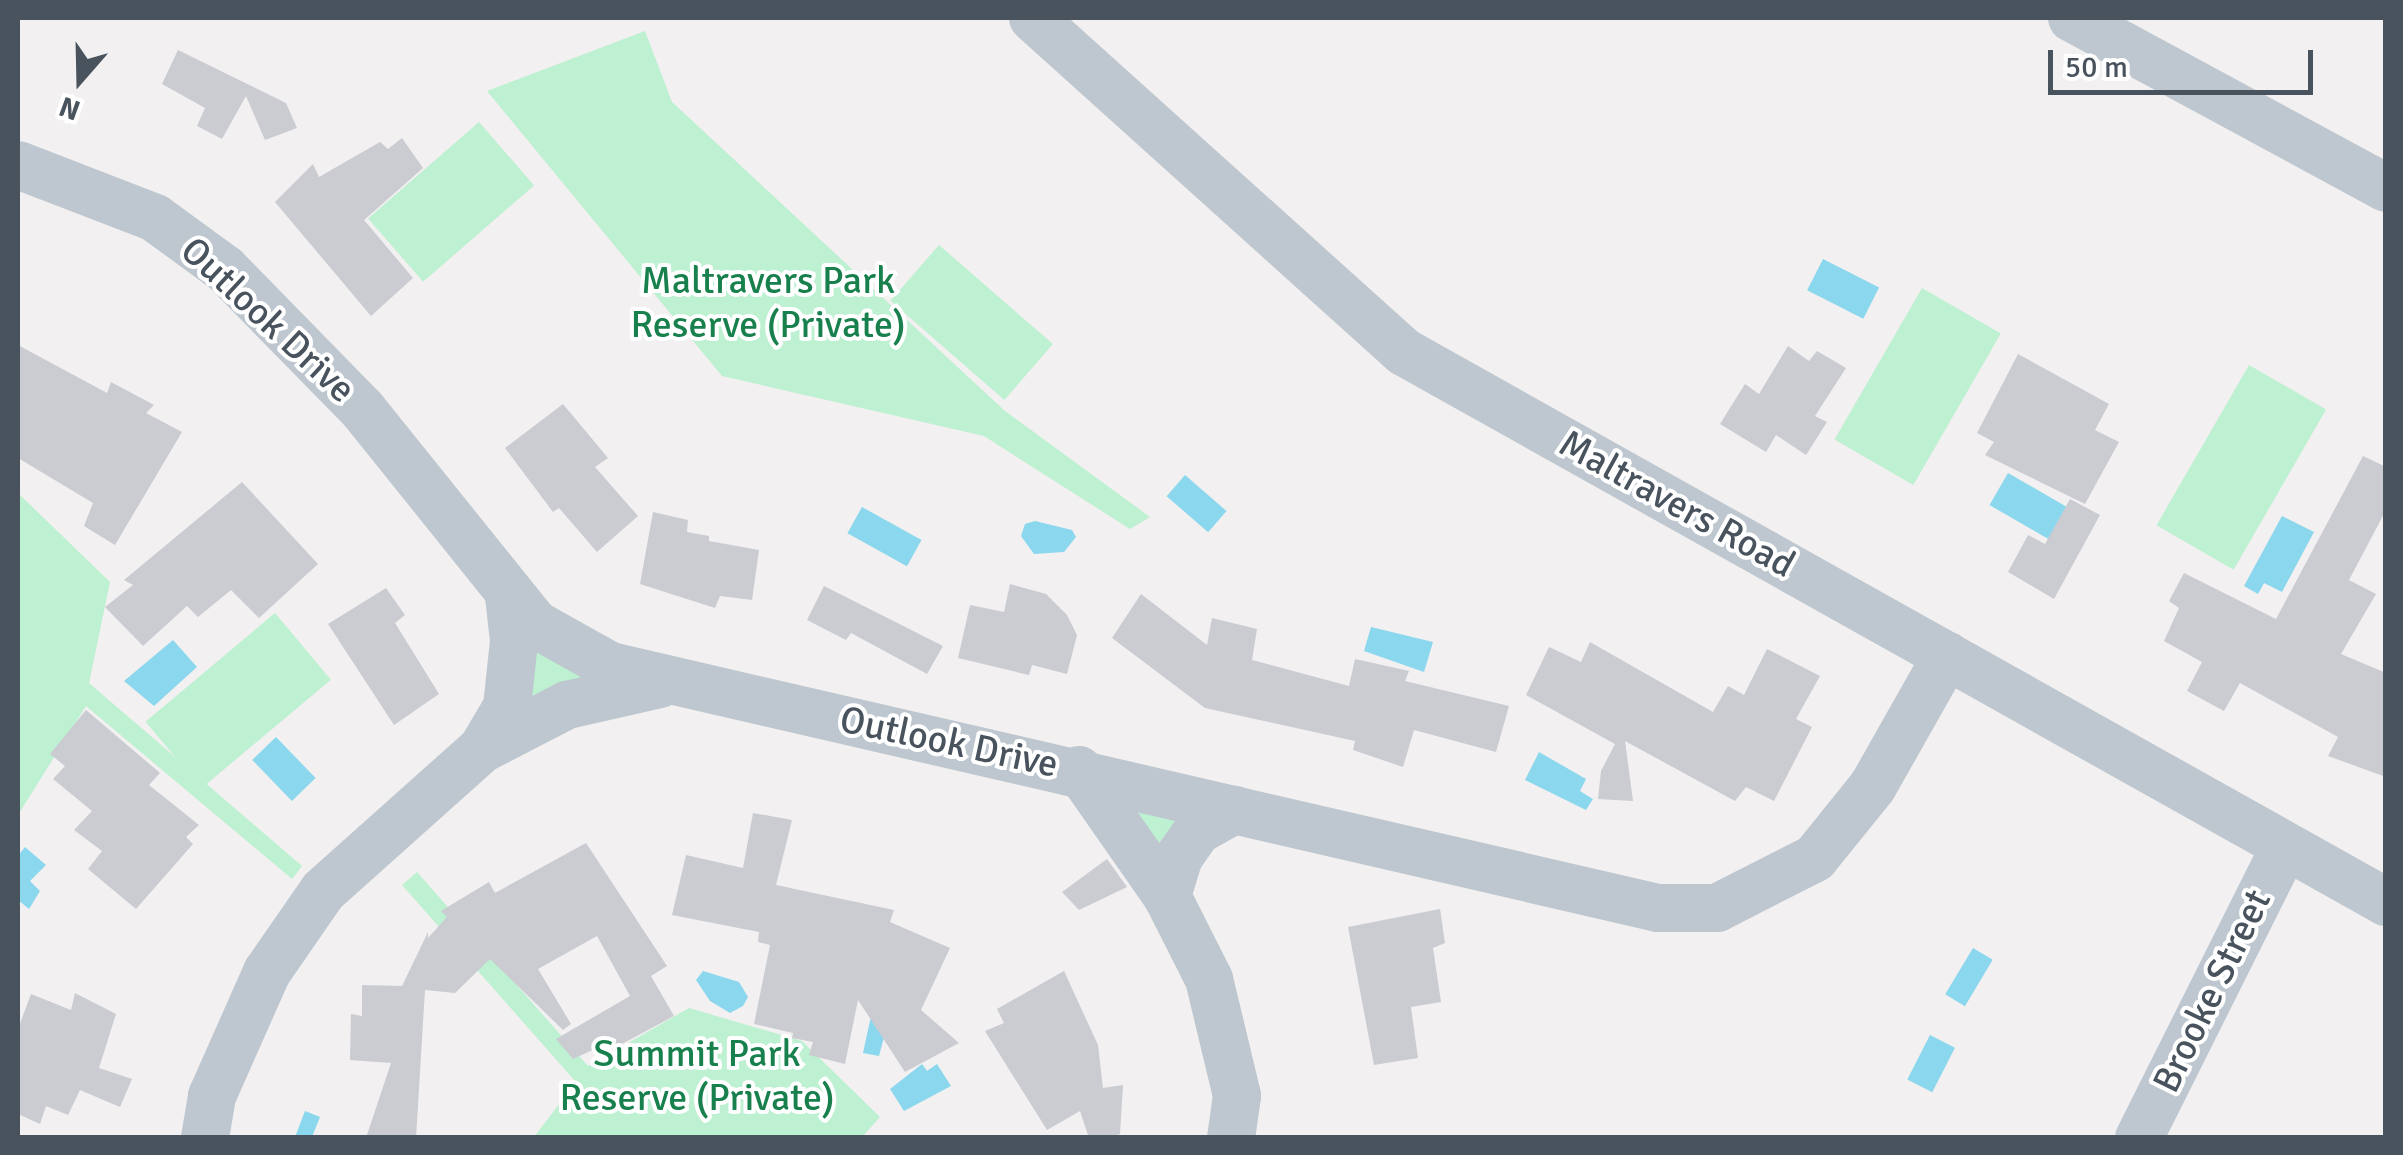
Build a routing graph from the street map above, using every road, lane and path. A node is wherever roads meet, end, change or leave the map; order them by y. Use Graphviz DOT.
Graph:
graph roads {
  1 [pos="1032,18"];
  2 [pos="2072,18"];
  3 [pos="18,165"];
  4 [pos="2386,188"];
  5 [pos="509,596"];
  6 [pos="1946,655"];
  7 [pos="678,682"];
  8 [pos="482,748"];
  9 [pos="1079,770"];
  10 [pos="1234,810"];
  11 [pos="2285,846"];
  12 [pos="1167,896"];
  13 [pos="2386,902"];
  14 [pos="205,1138"];
  15 [pos="1231,1138"];
  16 [pos="2139,1138"];
  1 -- 6 [label="street, Maltravers Road"];
  2 -- 4 [label="street"];
  3 -- 5 [label="street, Outlook Drive"];
  5 -- 7 [label="street, Outlook Drive"];
  5 -- 8 [label="street"];
  6 -- 10 [label="street, Outlook Drive"];
  6 -- 11 [label="street, Maltravers Road"];
  7 -- 8 [label="street"];
  7 -- 9 [label="street, Outlook Drive"];
  8 -- 14 [label="street"];
  9 -- 10 [label="street, Outlook Drive"];
  9 -- 12 [label="street"];
  10 -- 12 [label="street"];
  11 -- 13 [label="street, Maltravers Road"];
  11 -- 16 [label="street, Brooke Street"];
  12 -- 15 [label="street"];
}
